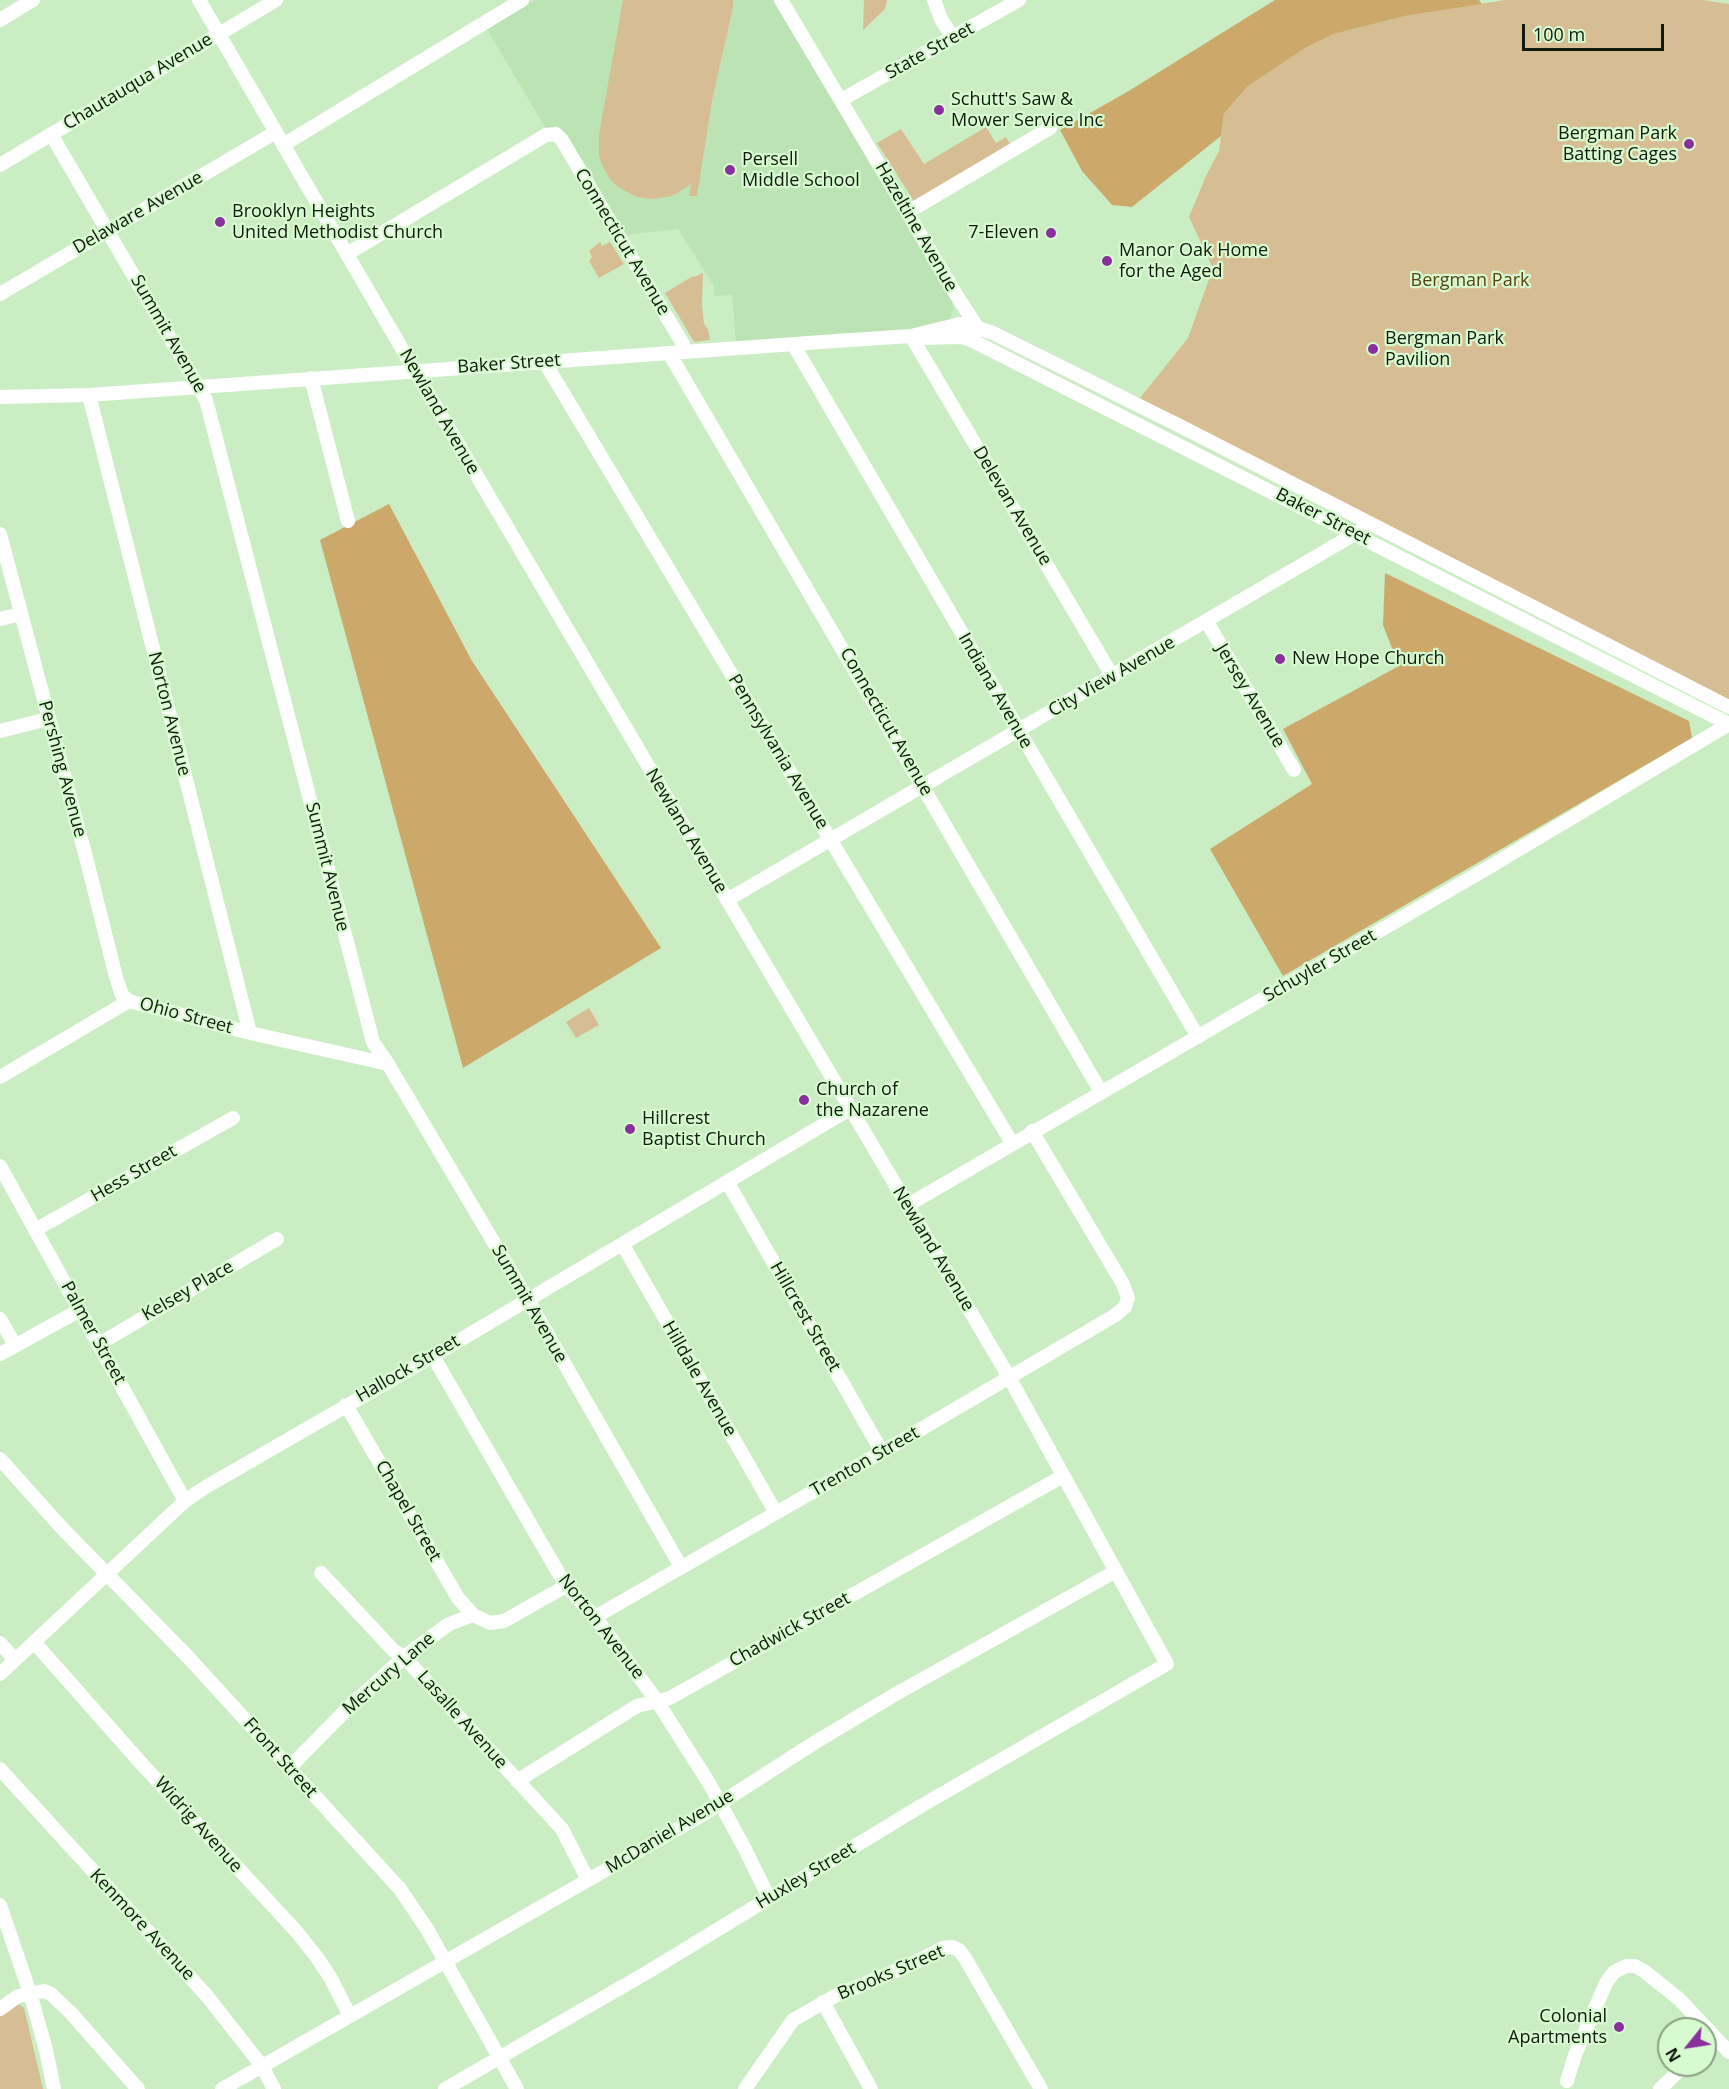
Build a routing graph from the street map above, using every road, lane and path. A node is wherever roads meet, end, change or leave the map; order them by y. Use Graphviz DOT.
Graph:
graph roads {
  1 [pos="33,0"];
  2 [pos="199,0"];
  3 [pos="276,0"];
  4 [pos="522,0"];
  5 [pos="782,0"];
  6 [pos="934,0"];
  7 [pos="1019,0"];
  8 [pos="0,20"];
  9 [pos="219,34"];
  10 [pos="953,38"];
  11 [pos="841,100"];
  12 [pos="1050,128"];
  13 [pos="51,134"];
  14 [pos="280,138"];
  15 [pos="0,165"];
  16 [pos="908,212"];
  17 [pos="108,230"];
  18 [pos="347,254"];
  19 [pos="0,294"];
  20 [pos="959,300"];
  21 [pos="977,328"];
  22 [pos="940,329"];
  23 [pos="910,336"];
  24 [pos="793,344"];
  25 [pos="685,352"];
  26 [pos="669,353"];
  27 [pos="1004,356"];
  28 [pos="544,361"];
  29 [pos="415,371"];
  30 [pos="311,378"];
  31 [pos="199,387"];
  32 [pos="88,395"];
  33 [pos="0,397"];
  34 [pos="348,522"];
  35 [pos="1371,524"];
  36 [pos="0,534"];
  37 [pos="1356,534"];
  38 [pos="21,614"];
  39 [pos="0,619"];
  40 [pos="1207,622"];
  41 [pos="1113,677"];
  42 [pos="1729,707"];
  43 [pos="48,718"];
  44 [pos="1729,724"];
  45 [pos="0,731"];
  46 [pos="1018,731"];
  47 [pos="1294,770"];
  48 [pos="923,786"];
  49 [pos="830,840"];
  50 [pos="727,900"];
  51 [pos="129,1001"];
  52 [pos="250,1033"];
  53 [pos="1198,1037"];
  54 [pos="388,1064"];
  55 [pos="0,1077"];
  56 [pos="1101,1092"];
  57 [pos="850,1109"];
  58 [pos="232,1118"];
  59 [pos="1032,1131"];
  60 [pos="1012,1143"];
  61 [pos="0,1166"];
  62 [pos="728,1183"];
  63 [pos="908,1205"];
  64 [pos="35,1230"];
  65 [pos="277,1239"];
  66 [pos="623,1245"];
  67 [pos="528,1300"];
  68 [pos="80,1310"];
  69 [pos="0,1319"];
  70 [pos="99,1344"];
  71 [pos="15,1346"];
  72 [pos="0,1354"];
  73 [pos="433,1356"];
  74 [pos="1009,1377"];
  75 [pos="346,1405"];
  76 [pos="882,1452"];
  77 [pos="0,1459"];
  78 [pos="1064,1476"];
  79 [pos="185,1501"];
  80 [pos="776,1513"];
  81 [pos="681,1567"];
  82 [pos="1116,1571"];
  83 [pos="108,1573"];
  84 [pos="321,1573"];
  85 [pos="566,1586"];
  86 [pos="473,1615"];
  87 [pos="595,1617"];
  88 [pos="34,1642"];
  89 [pos="0,1643"];
  90 [pos="404,1657"];
  91 [pos="15,1660"];
  92 [pos="1167,1664"];
  93 [pos="0,1674"];
  94 [pos="657,1701"];
  95 [pos="289,1768"];
  96 [pos="0,1769"];
  97 [pos="517,1781"];
  98 [pos="720,1804"];
  99 [pos="588,1880"];
  100 [pos="769,1898"];
  101 [pos="0,1905"];
  102 [pos="445,1962"];
  103 [pos="30,1992"];
  104 [pos="822,2002"];
  105 [pos="0,2009"];
  106 [pos="350,2016"];
  107 [pos="1729,2052"];
  108 [pos="499,2058"];
  109 [pos="262,2067"];
  110 [pos="1672,2077"];
  111 [pos="1567,2081"];
  112 [pos="54,2089"];
  113 [pos="138,2089"];
  114 [pos="222,2089"];
  115 [pos="274,2089"];
  116 [pos="445,2089"];
  117 [pos="517,2089"];
  118 [pos="745,2089"];
  119 [pos="871,2089"];
  120 [pos="1041,2089"];
  121 [pos="1660,2089"];
  1 -- 8 [label="street"];
  2 -- 9 [label="street, Newland Avenue"];
  3 -- 9 [label="street, Chautauqua Avenue"];
  4 -- 14 [label="street, Delaware Avenue"];
  5 -- 11 [label="street, Hazeltine Avenue"];
  6 -- 10 [label="street"];
  7 -- 10 [label="street, State Street"];
  9 -- 13 [label="street, Chautauqua Avenue"];
  9 -- 14 [label="street, Newland Avenue"];
  10 -- 11 [label="street, State Street"];
  11 -- 16 [label="street, Hazeltine Avenue"];
  12 -- 16 [label="street"];
  13 -- 15 [label="street, Chautauqua Avenue"];
  13 -- 17 [label="street, Summit Avenue"];
  14 -- 17 [label="street, Delaware Avenue"];
  14 -- 18 [label="street, Newland Avenue"];
  16 -- 20 [label="street, Hazeltine Avenue"];
  17 -- 19 [label="street, Delaware Avenue"];
  17 -- 31 [label="street, Summit Avenue"];
  18 -- 25 [label="street, Connecticut Avenue"];
  18 -- 29 [label="street, Newland Avenue"];
  20 -- 21 [label="street, Hazeltine Avenue"];
  20 -- 22 [label="street"];
  21 -- 22 [label="street, Baker Street"];
  21 -- 27 [label="street, Hazeltine Avenue"];
  21 -- 35 [label="street, Baker Street"];
  22 -- 23 [label="street, Baker Street"];
  23 -- 24 [label="street, Baker Street"];
  23 -- 27 [label="street, Baker Street"];
  23 -- 41 [label="street, Delevan Avenue"];
  24 -- 25 [label="street, Baker Street"];
  24 -- 46 [label="street, Indiana Avenue"];
  25 -- 26 [label="street, Baker Street"];
  26 -- 28 [label="street, Baker Street"];
  26 -- 48 [label="street, Connecticut Avenue"];
  27 -- 37 [label="street, Baker Street"];
  28 -- 29 [label="street, Baker Street"];
  28 -- 49 [label="street, Pennsylvania Avenue"];
  29 -- 30 [label="street, Baker Street"];
  29 -- 50 [label="street, Newland Avenue"];
  30 -- 31 [label="street, Baker Street"];
  30 -- 34 [label="street"];
  31 -- 32 [label="street, Baker Street"];
  31 -- 54 [label="street, Summit Avenue"];
  32 -- 33 [label="street, Baker Street"];
  32 -- 52 [label="street, Norton Avenue"];
  35 -- 37 [label="street, City View Avenue"];
  35 -- 42 [label="street, Baker Street"];
  36 -- 38 [label="street, Pershing Avenue"];
  37 -- 40 [label="street, City View Avenue"];
  37 -- 44 [label="street, Baker Street"];
  38 -- 39 [label="street"];
  38 -- 43 [label="street, Pershing Avenue"];
  40 -- 41 [label="street, City View Avenue"];
  40 -- 47 [label="street, Jersey Avenue"];
  41 -- 46 [label="street, City View Avenue"];
  43 -- 45 [label="street"];
  43 -- 51 [label="street, Pershing Avenue"];
  44 -- 53 [label="street, Schuyler Street"];
  46 -- 48 [label="street, City View Avenue"];
  46 -- 53 [label="street, Indiana Avenue"];
  48 -- 49 [label="street, City View Avenue"];
  48 -- 56 [label="street, Connecticut Avenue"];
  49 -- 50 [label="street, City View Avenue"];
  49 -- 60 [label="street, Pennsylvania Avenue"];
  50 -- 57 [label="street, Newland Avenue"];
  51 -- 52 [label="street, Ohio Street"];
  51 -- 55 [label="street, Ohio Street"];
  52 -- 54 [label="street, Ohio Street"];
  53 -- 56 [label="street, Schuyler Street"];
  54 -- 67 [label="street, Summit Avenue"];
  56 -- 59 [label="street, Schuyler Street"];
  57 -- 62 [label="street, Hallock Street"];
  57 -- 63 [label="street, Newland Avenue"];
  58 -- 64 [label="street, Hess Street"];
  59 -- 60 [label="street, Schuyler Street"];
  59 -- 74 [label="street, Trenton Street"];
  60 -- 63 [label="street, Schuyler Street"];
  61 -- 64 [label="street, Palmer Street"];
  62 -- 66 [label="street, Hallock Street"];
  62 -- 76 [label="street, Hillcrest Street"];
  63 -- 74 [label="street, Newland Avenue"];
  64 -- 68 [label="street, Palmer Street"];
  65 -- 70 [label="street, Kelsey Place"];
  66 -- 67 [label="street, Hallock Street"];
  66 -- 80 [label="street, Hilldale Avenue"];
  67 -- 73 [label="street, Hallock Street"];
  67 -- 81 [label="street, Summit Avenue"];
  68 -- 70 [label="street, Palmer Street"];
  68 -- 71 [label="street"];
  69 -- 71 [label="street"];
  70 -- 79 [label="street, Palmer Street"];
  71 -- 72 [label="street"];
  73 -- 75 [label="street, Hallock Street"];
  73 -- 85 [label="street, Norton Avenue"];
  74 -- 76 [label="street, Trenton Street"];
  74 -- 78 [label="street, Newland Avenue"];
  75 -- 79 [label="street, Hallock Street"];
  75 -- 86 [label="street, Chapel Street"];
  76 -- 80 [label="street, Trenton Street"];
  77 -- 83 [label="street, Front Street"];
  78 -- 82 [label="street, Newland Avenue"];
  78 -- 94 [label="street, Chadwick Street"];
  79 -- 83 [label="street, Hallock Street"];
  80 -- 81 [label="street, Trenton Street"];
  81 -- 87 [label="street, Trenton Street"];
  82 -- 92 [label="street, Newland Avenue"];
  82 -- 98 [label="street, McDaniel Avenue"];
  83 -- 88 [label="street, Hallock Street"];
  83 -- 95 [label="street, Front Street"];
  84 -- 90 [label="street, Lasalle Avenue"];
  85 -- 86 [label="street"];
  85 -- 87 [label="street, Norton Avenue"];
  86 -- 90 [label="street, Mercury Lane"];
  87 -- 94 [label="street, Norton Avenue"];
  88 -- 91 [label="street, Hallock Street"];
  88 -- 106 [label="street, Widrig Avenue"];
  89 -- 91 [label="street"];
  90 -- 95 [label="street, Mercury Lane"];
  90 -- 97 [label="street, Lasalle Avenue"];
  91 -- 93 [label="street, Hallock Street"];
  92 -- 100 [label="street, Huxley Street"];
  94 -- 97 [label="street, Chadwick Street"];
  94 -- 98 [label="street, Norton Avenue"];
  95 -- 102 [label="street, Front Street"];
  96 -- 109 [label="street, Kenmore Avenue"];
  97 -- 99 [label="street, Lasalle Avenue"];
  98 -- 99 [label="street, McDaniel Avenue"];
  98 -- 100 [label="street, Norton Avenue"];
  99 -- 102 [label="street, McDaniel Avenue"];
  100 -- 108 [label="street, Huxley Street"];
  101 -- 103 [label="street"];
  102 -- 106 [label="street, McDaniel Avenue"];
  102 -- 108 [label="street, Front Street"];
  103 -- 105 [label="street"];
  103 -- 112 [label="street"];
  103 -- 113 [label="street"];
  104 -- 118 [label="street, Brooks Street"];
  104 -- 119 [label="street"];
  104 -- 120 [label="street, Brooks Street"];
  106 -- 109 [label="street, McDaniel Avenue"];
  107 -- 111 [label="street"];
  108 -- 116 [label="street, Huxley Street"];
  108 -- 117 [label="street, Front Street"];
  109 -- 114 [label="street, McDaniel Avenue"];
  109 -- 115 [label="street, Kenmore Avenue"];
  110 -- 121 [label="street"];
}
